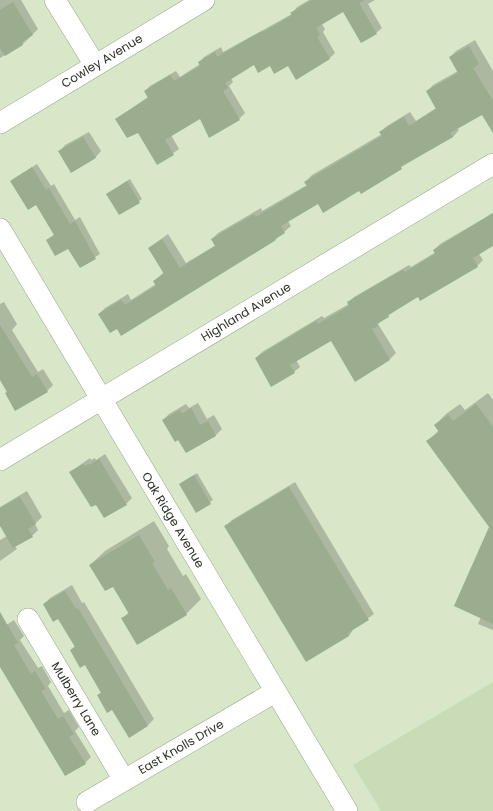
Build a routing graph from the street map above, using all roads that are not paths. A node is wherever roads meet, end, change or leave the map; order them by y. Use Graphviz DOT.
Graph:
graph roads {
  1 [pos="55,0"];
  2 [pos="204,0"];
  3 [pos="96,65"];
  4 [pos="0,123"];
  5 [pos="493,164"];
  6 [pos="0,229"];
  7 [pos="102,399"];
  8 [pos="0,460"];
  9 [pos="28,619"];
  10 [pos="275,692"];
  11 [pos="124,780"];
  12 [pos="87,802"];
  13 [pos="347,811"];
  1 -- 3 [label="street"];
  2 -- 3 [label="street, Cowley Avenue"];
  3 -- 4 [label="street, Cowley Avenue"];
  5 -- 7 [label="street, Highland Avenue"];
  6 -- 7 [label="street, Oak Ridge Avenue"];
  7 -- 8 [label="street, Highland Avenue"];
  7 -- 10 [label="street, Oak Ridge Avenue"];
  9 -- 11 [label="street, Mulberry Lane"];
  10 -- 11 [label="street, East Knolls Drive"];
  10 -- 13 [label="street, Oak Ridge Avenue"];
  11 -- 12 [label="street, East Knolls Drive"];
}
